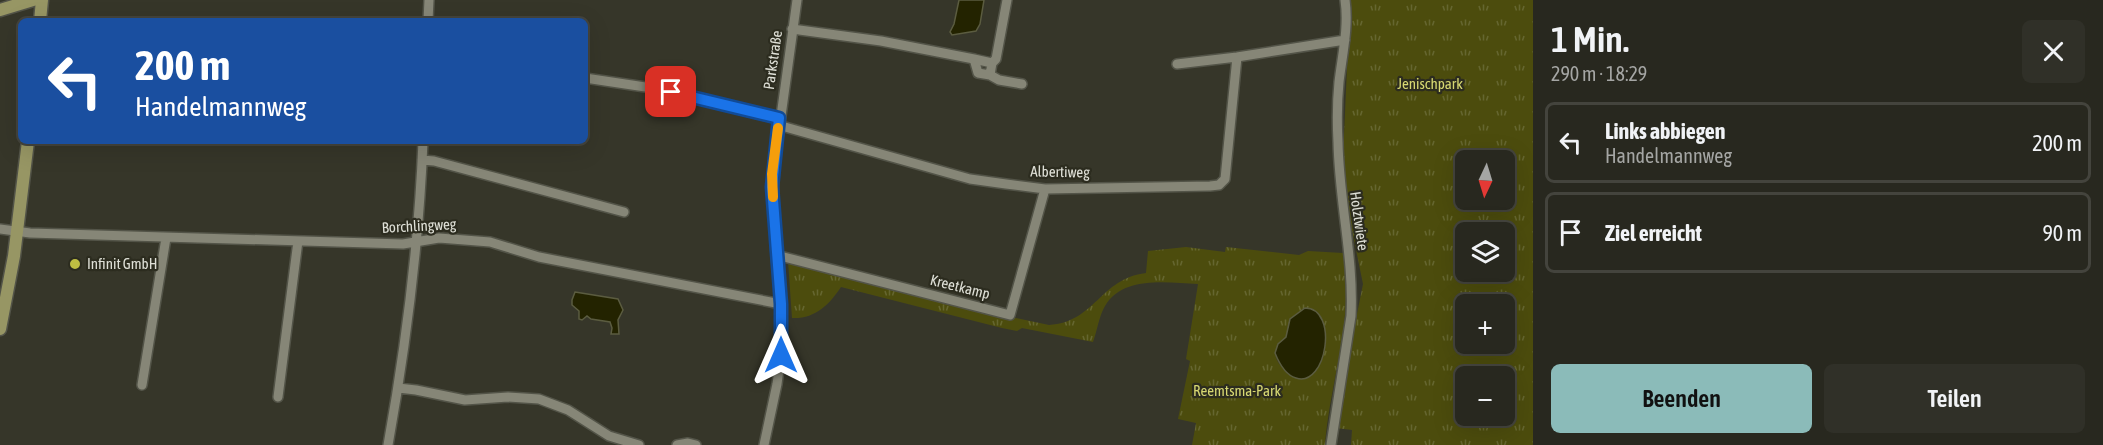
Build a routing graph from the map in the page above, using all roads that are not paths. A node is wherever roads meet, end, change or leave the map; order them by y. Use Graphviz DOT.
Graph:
graph roads {
  1 [pos="9,0"];
  2 [pos="33,0"];
  3 [pos="42,0"];
  4 [pos="429,0"];
  5 [pos="797,0"];
  6 [pos="1007,0"];
  7 [pos="1345,0"];
  8 [pos="0,4"];
  9 [pos="0,10"];
  10 [pos="40,18"];
  11 [pos="428,18"];
  12 [pos="792,29"];
  13 [pos="1345,40"];
  14 [pos="1237,57"];
  15 [pos="974,59"];
  16 [pos="992,63"];
  17 [pos="1177,64"];
  18 [pos="990,75"];
  19 [pos="588,78"];
  20 [pos="1022,84"];
  21 [pos="779,122"];
  22 [pos="28,144"];
  23 [pos="423,144"];
  24 [pos="422,160"];
  25 [pos="1045,189"];
  26 [pos="624,212"];
  27 [pos="0,229"];
  28 [pos="17,232"];
  29 [pos="166,238"];
  30 [pos="298,241"];
  31 [pos="415,242"];
  32 [pos="776,255"];
  33 [pos="781,304"];
  34 [pos="0,329"];
  35 [pos="142,385"];
  36 [pos="398,388"];
  37 [pos="278,397"];
  38 [pos="388,445"];
  39 [pos="639,445"];
  40 [pos="677,445"];
  41 [pos="696,445"];
  42 [pos="764,445"];
  43 [pos="1331,445"];
  1 -- 8 [label="street"];
  2 -- 9 [label="street"];
  3 -- 10 [label="street"];
  4 -- 11 [label="street"];
  5 -- 12 [label="street, Parkstraße"];
  6 -- 16 [label="street"];
  7 -- 13 [label="street, Holztwiete"];
  12 -- 15 [label="street"];
  12 -- 21 [label="street, Parkstraße"];
  13 -- 14 [label="street"];
  13 -- 43 [label="street, Holztwiete"];
  14 -- 17 [label="street"];
  14 -- 25 [label="street, Albertiweg"];
  15 -- 16 [label="street"];
  15 -- 18 [label="street"];
  16 -- 18 [label="street"];
  18 -- 20 [label="street"];
  19 -- 21 [label="street, Albertiweg"];
  21 -- 25 [label="street, Albertiweg"];
  21 -- 32 [label="street, Parkstraße"];
  22 -- 28 [label="street"];
  23 -- 24 [label="street"];
  24 -- 26 [label="street"];
  24 -- 31 [label="street"];
  25 -- 32 [label="street, Kreetkamp"];
  27 -- 28 [label="street, Borchlingweg"];
  28 -- 29 [label="street, Borchlingweg"];
  28 -- 34 [label="street"];
  29 -- 30 [label="street, Borchlingweg"];
  29 -- 35 [label="street"];
  30 -- 31 [label="street, Borchlingweg"];
  30 -- 37 [label="street"];
  31 -- 33 [label="street, Borchlingweg"];
  31 -- 36 [label="street"];
  32 -- 33 [label="street, Parkstraße"];
  33 -- 42 [label="street, Parkstraße"];
  36 -- 38 [label="street"];
  36 -- 39 [label="street"];
  40 -- 41 [label="street"];
}
